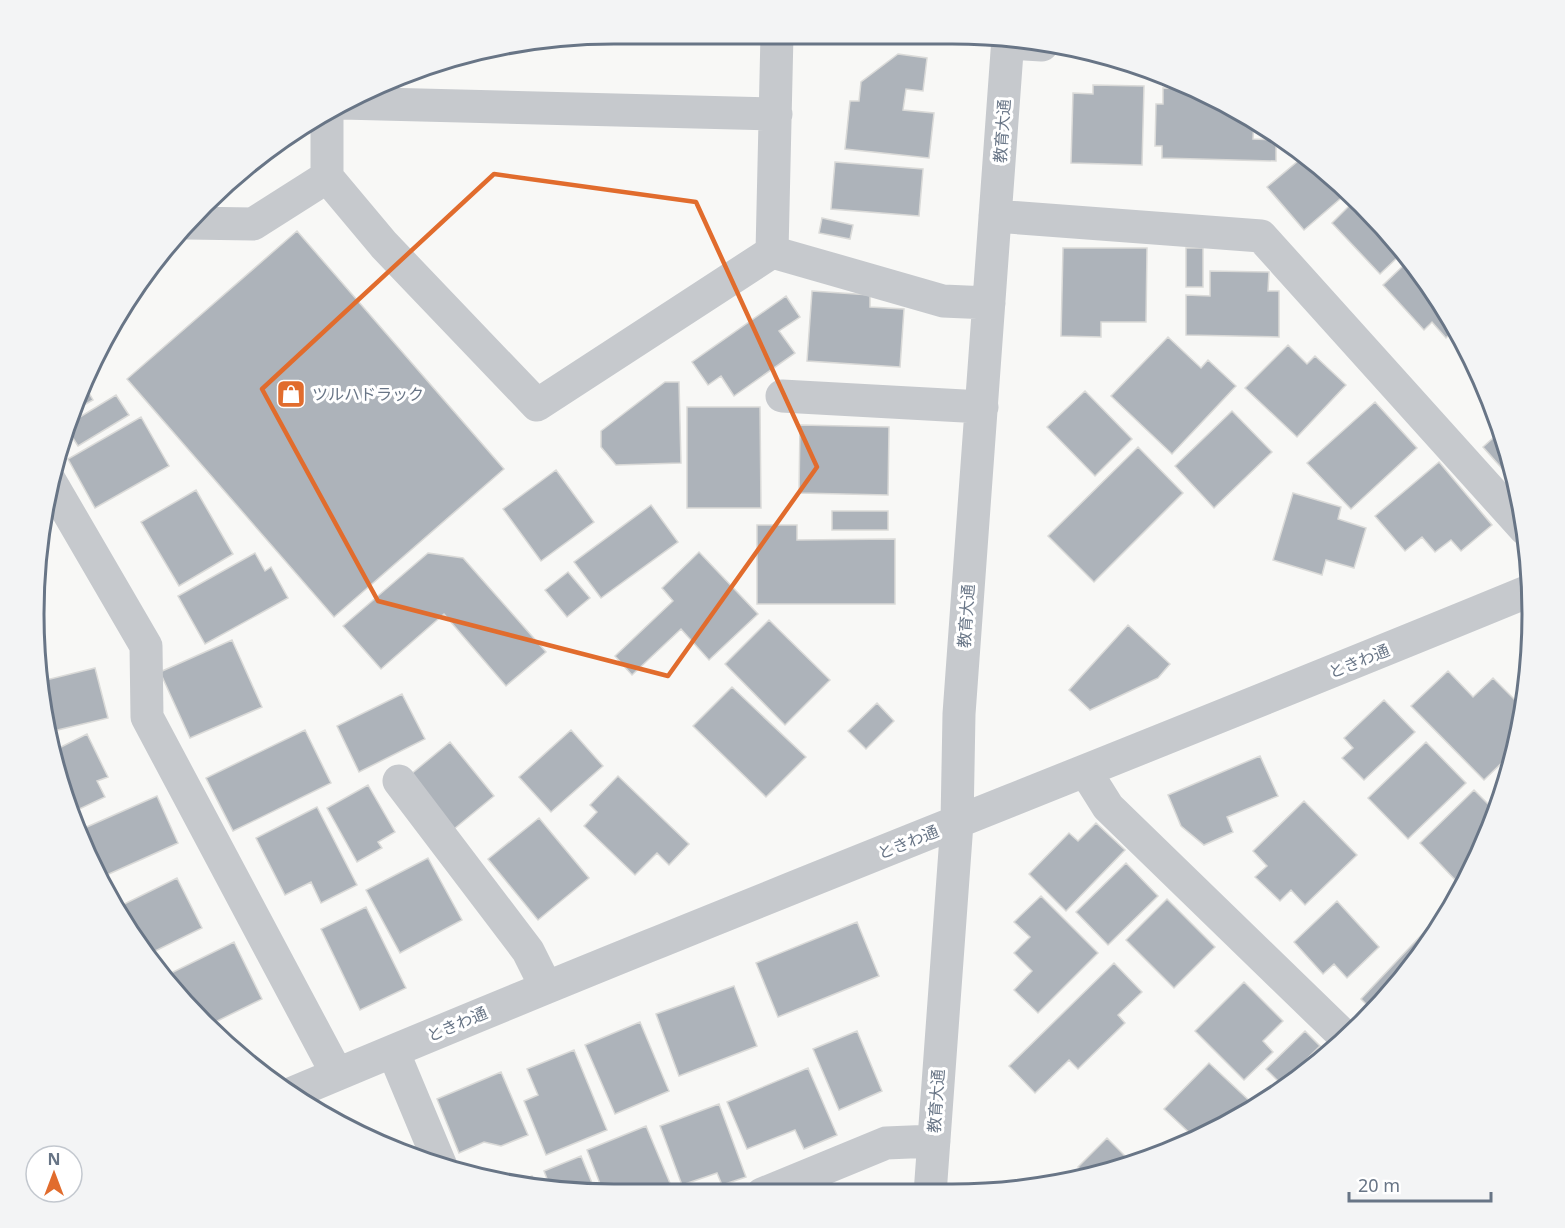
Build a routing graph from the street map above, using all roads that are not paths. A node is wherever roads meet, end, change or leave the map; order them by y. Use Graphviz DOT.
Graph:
graph roads {
  1 [pos="777,44"];
  2 [pos="1008,47"];
  3 [pos="359,103"];
  4 [pos="776,114"];
  5 [pos="327,121"];
  6 [pos="327,177"];
  7 [pos="995,216"];
  8 [pos="199,223"];
  9 [pos="772,252"];
  10 [pos="989,303"];
  11 [pos="782,396"];
  12 [pos="982,407"];
  13 [pos="57,492"];
  14 [pos="1513,516"];
  15 [pos="1521,594"];
  16 [pos="1086,772"];
  17 [pos="399,781"];
  18 [pos="957,823"];
  19 [pos="546,987"];
  20 [pos="1339,1031"];
  21 [pos="393,1051"];
  22 [pos="337,1074"];
  23 [pos="300,1090"];
  24 [pos="934,1141"];
  25 [pos="437,1156"];
  26 [pos="786,1184"];
  27 [pos="931,1184"];
  1 -- 4 [label="street"];
  2 -- 7 [label="street, 教育大通"];
  3 -- 4 [label="street"];
  4 -- 9 [label="street"];
  5 -- 6 [label="street"];
  6 -- 8 [label="street"];
  6 -- 9 [label="street"];
  7 -- 10 [label="street, 教育大通"];
  7 -- 14 [label="street"];
  9 -- 10 [label="street"];
  10 -- 12 [label="street, 教育大通"];
  11 -- 12 [label="street"];
  12 -- 18 [label="street, 教育大通"];
  13 -- 22 [label="street"];
  15 -- 16 [label="street, ときわ通"];
  16 -- 18 [label="street, ときわ通"];
  16 -- 20 [label="street"];
  17 -- 19 [label="street"];
  18 -- 19 [label="street, ときわ通"];
  18 -- 24 [label="street, 教育大通"];
  19 -- 21 [label="street, ときわ通"];
  21 -- 22 [label="street, ときわ通"];
  21 -- 25 [label="street"];
  22 -- 23 [label="street, ときわ通"];
  24 -- 26 [label="street"];
  24 -- 27 [label="street, 教育大通"];
}
